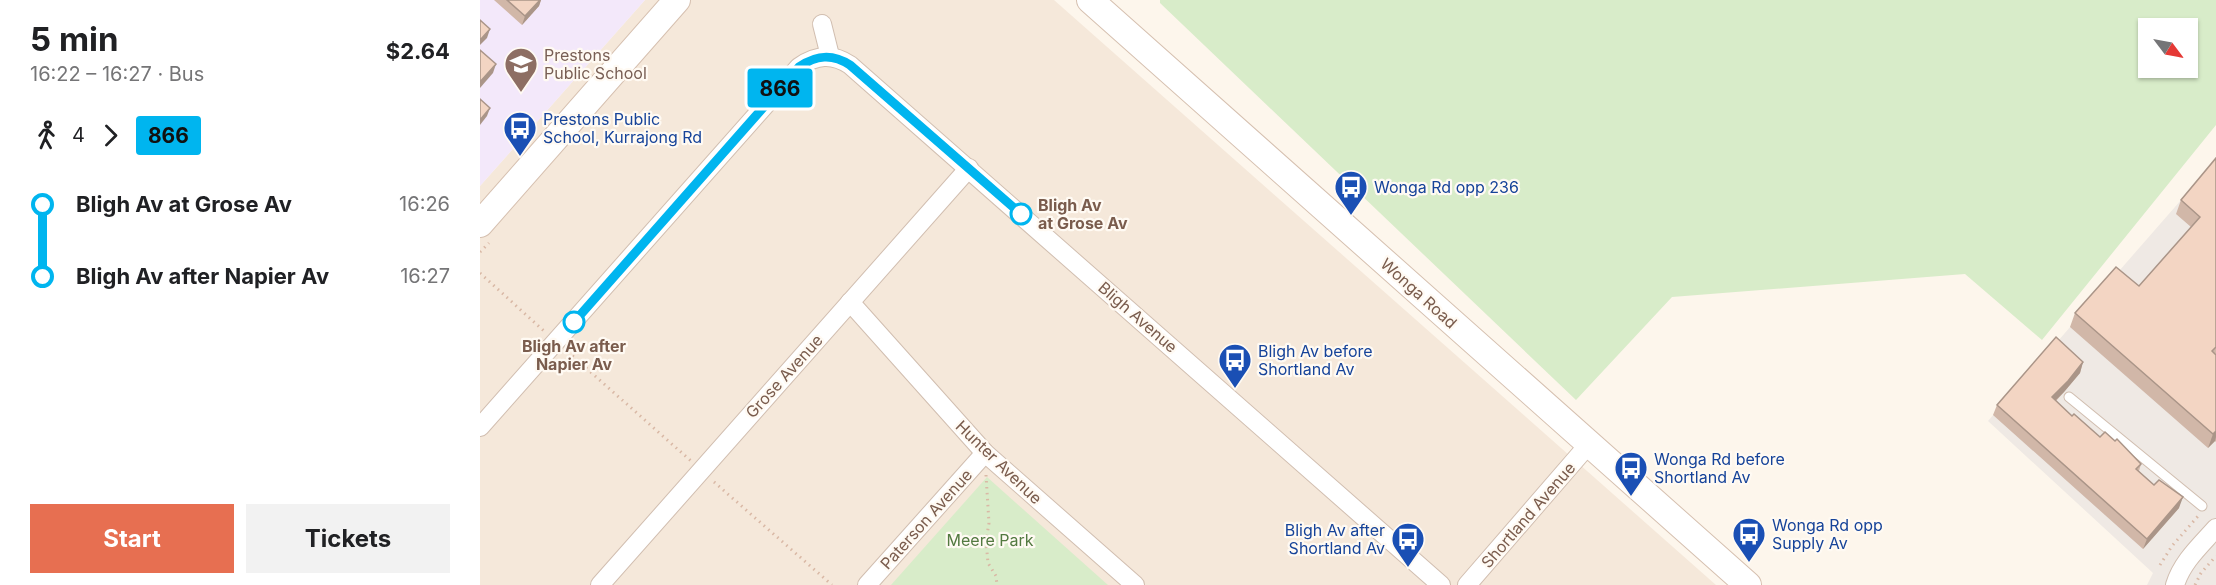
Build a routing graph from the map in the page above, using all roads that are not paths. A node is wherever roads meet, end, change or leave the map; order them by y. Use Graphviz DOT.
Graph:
graph roads {
  1 [pos="677,0"];
  2 [pos="1090,0"];
  3 [pos="822,24"];
  4 [pos="830,56"];
  5 [pos="969,168"];
  6 [pos="485,233"];
  7 [pos="850,302"];
  8 [pos="2069,397"];
  9 [pos="480,427"];
  10 [pos="1589,444"];
  11 [pos="985,453"];
  12 [pos="2202,509"];
  13 [pos="2216,528"];
  14 [pos="600,585"];
  15 [pos="867,585"];
  16 [pos="1134,585"];
  17 [pos="1441,585"];
  18 [pos="1467,585"];
  19 [pos="1748,585"];
  20 [pos="2175,585"];
  1 -- 6 [label="street"];
  2 -- 10 [label="street, Wonga Road"];
  3 -- 4 [label="street"];
  4 -- 5 [label="street, Bligh Avenue"];
  4 -- 9 [label="street"];
  5 -- 7 [label="street, Grose Avenue"];
  5 -- 17 [label="street, Bligh Avenue"];
  7 -- 11 [label="street, Hunter Avenue"];
  7 -- 14 [label="street, Grose Avenue"];
  8 -- 12 [label="lane"];
  10 -- 18 [label="street, Shortland Avenue"];
  10 -- 19 [label="street, Wonga Road"];
  11 -- 15 [label="street, Paterson Avenue"];
  11 -- 16 [label="street, Hunter Avenue"];
  13 -- 20 [label="street"];
}
